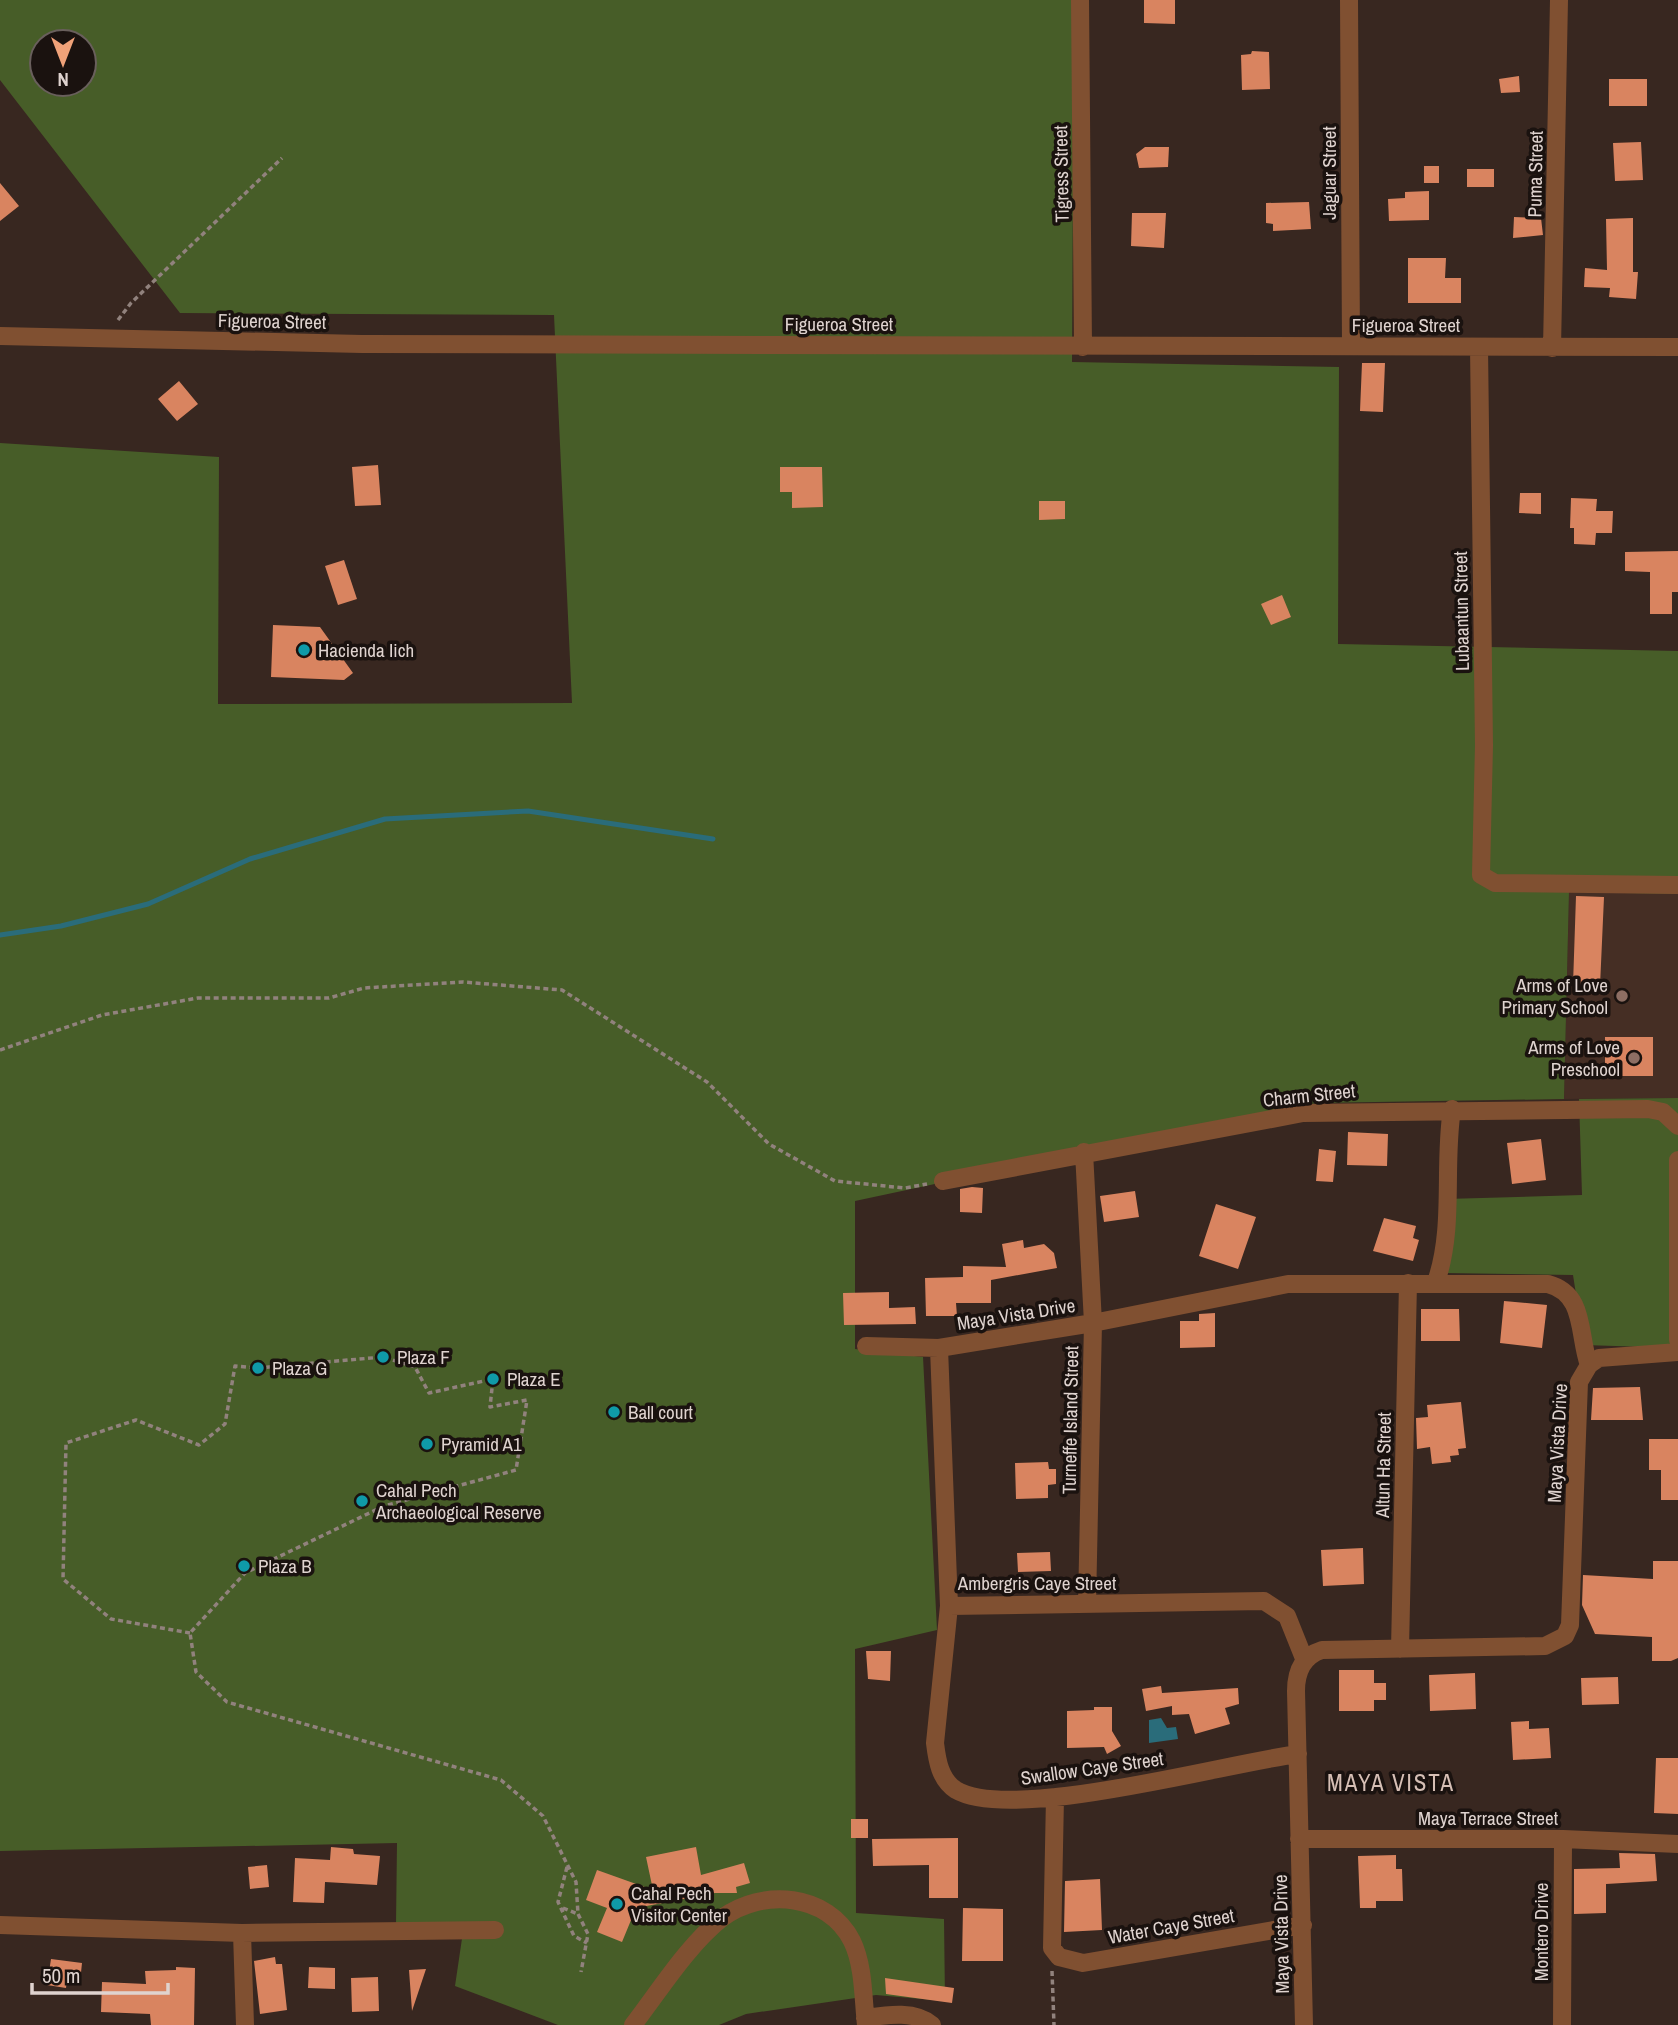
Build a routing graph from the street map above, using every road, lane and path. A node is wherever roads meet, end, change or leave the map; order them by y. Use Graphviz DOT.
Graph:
graph roads {
  1 [pos="1080,0"];
  2 [pos="1349,0"];
  3 [pos="1559,0"];
  4 [pos="282,158"];
  5 [pos="0,336"];
  6 [pos="104,339"];
  7 [pos="1351,346"];
  8 [pos="1083,347"];
  9 [pos="1479,347"];
  10 [pos="1678,347"];
  11 [pos="1552,348"];
  12 [pos="1678,885"];
  13 [pos="0,1050"];
  14 [pos="1452,1110"];
  15 [pos="1678,1126"];
  16 [pos="1084,1152"];
  17 [pos="1678,1160"];
  18 [pos="943,1181"];
  19 [pos="1436,1282"];
  20 [pos="1408,1283"];
  21 [pos="1093,1323"];
  22 [pos="1678,1340"];
  23 [pos="866,1346"];
  24 [pos="939,1348"];
  25 [pos="1678,1352"];
  26 [pos="1589,1365"];
  27 [pos="1087,1604"];
  28 [pos="949,1606"];
  29 [pos="190,1633"];
  30 [pos="1400,1648"];
  31 [pos="1305,1661"];
  32 [pos="1298,1754"];
  33 [pos="1055,1797"];
  34 [pos="1299,1839"];
  35 [pos="1563,1839"];
  36 [pos="1678,1844"];
  37 [pos="568,1865"];
  38 [pos="564,1908"];
  39 [pos="578,1914"];
  40 [pos="0,1925"];
  41 [pos="1303,1925"];
  42 [pos="495,1930"];
  43 [pos="242,1933"];
  44 [pos="587,1943"];
  45 [pos="1052,1948"];
  46 [pos="581,1972"];
  47 [pos="865,2016"];
  48 [pos="245,2025"];
  49 [pos="633,2025"];
  50 [pos="932,2025"];
  51 [pos="1054,2025"];
  52 [pos="1304,2025"];
  53 [pos="1562,2025"];
  1 -- 8 [label="street, Tigress Street"];
  2 -- 7 [label="street, Jaguar Street"];
  3 -- 11 [label="street, Puma Street"];
  4 -- 6 [label="path"];
  5 -- 6 [label="street, Figueroa Street"];
  6 -- 8 [label="street, Figueroa Street"];
  7 -- 8 [label="street, Figueroa Street"];
  7 -- 9 [label="street, Figueroa Street"];
  9 -- 11 [label="street, Figueroa Street"];
  9 -- 12 [label="street, Lubaantun Street"];
  10 -- 11 [label="street, Figueroa Street"];
  13 -- 18 [label="path"];
  14 -- 15 [label="street, Charm Street"];
  14 -- 16 [label="street, Charm Street"];
  14 -- 19 [label="street"];
  16 -- 18 [label="street, Charm Street"];
  16 -- 21 [label="street, Turneffe Island Street"];
  17 -- 22 [label="street"];
  19 -- 20 [label="street, Maya Vista Drive"];
  19 -- 26 [label="street, Maya Vista Drive"];
  20 -- 21 [label="street, Maya Vista Drive"];
  20 -- 30 [label="street, Altun Ha Street"];
  21 -- 24 [label="street, Maya Vista Drive"];
  21 -- 27 [label="street, Turneffe Island Street"];
  23 -- 24 [label="street, Maya Vista Drive"];
  24 -- 28 [label="street, Ambergris Caye Street"];
  25 -- 26 [label="street"];
  26 -- 30 [label="street, Maya Vista Drive"];
  27 -- 28 [label="street, Ambergris Caye Street"];
  27 -- 31 [label="street, Ambergris Caye Street"];
  28 -- 33 [label="street, Swallow Caye Street"];
  29 -- 29 [label="path"];
  29 -- 37 [label="path"];
  30 -- 31 [label="street, Maya Vista Drive"];
  31 -- 32 [label="street, Maya Vista Drive"];
  32 -- 33 [label="street, Swallow Caye Street"];
  32 -- 34 [label="street, Maya Vista Drive"];
  33 -- 45 [label="street"];
  34 -- 35 [label="street, Maya Terrace Street"];
  34 -- 41 [label="street, Maya Vista Drive"];
  35 -- 36 [label="street, Maya Terrace Street"];
  35 -- 53 [label="street, Montero Drive"];
  37 -- 38 [label="path"];
  37 -- 39 [label="path"];
  38 -- 39 [label="path"];
  38 -- 44 [label="path"];
  39 -- 44 [label="path"];
  40 -- 43 [label="street"];
  41 -- 45 [label="street, Water Caye Street"];
  41 -- 52 [label="street, Maya Vista Drive"];
  42 -- 43 [label="street"];
  43 -- 48 [label="street"];
  44 -- 46 [label="path"];
  45 -- 51 [label="path"];
  47 -- 49 [label="street"];
  47 -- 50 [label="street"];
}
